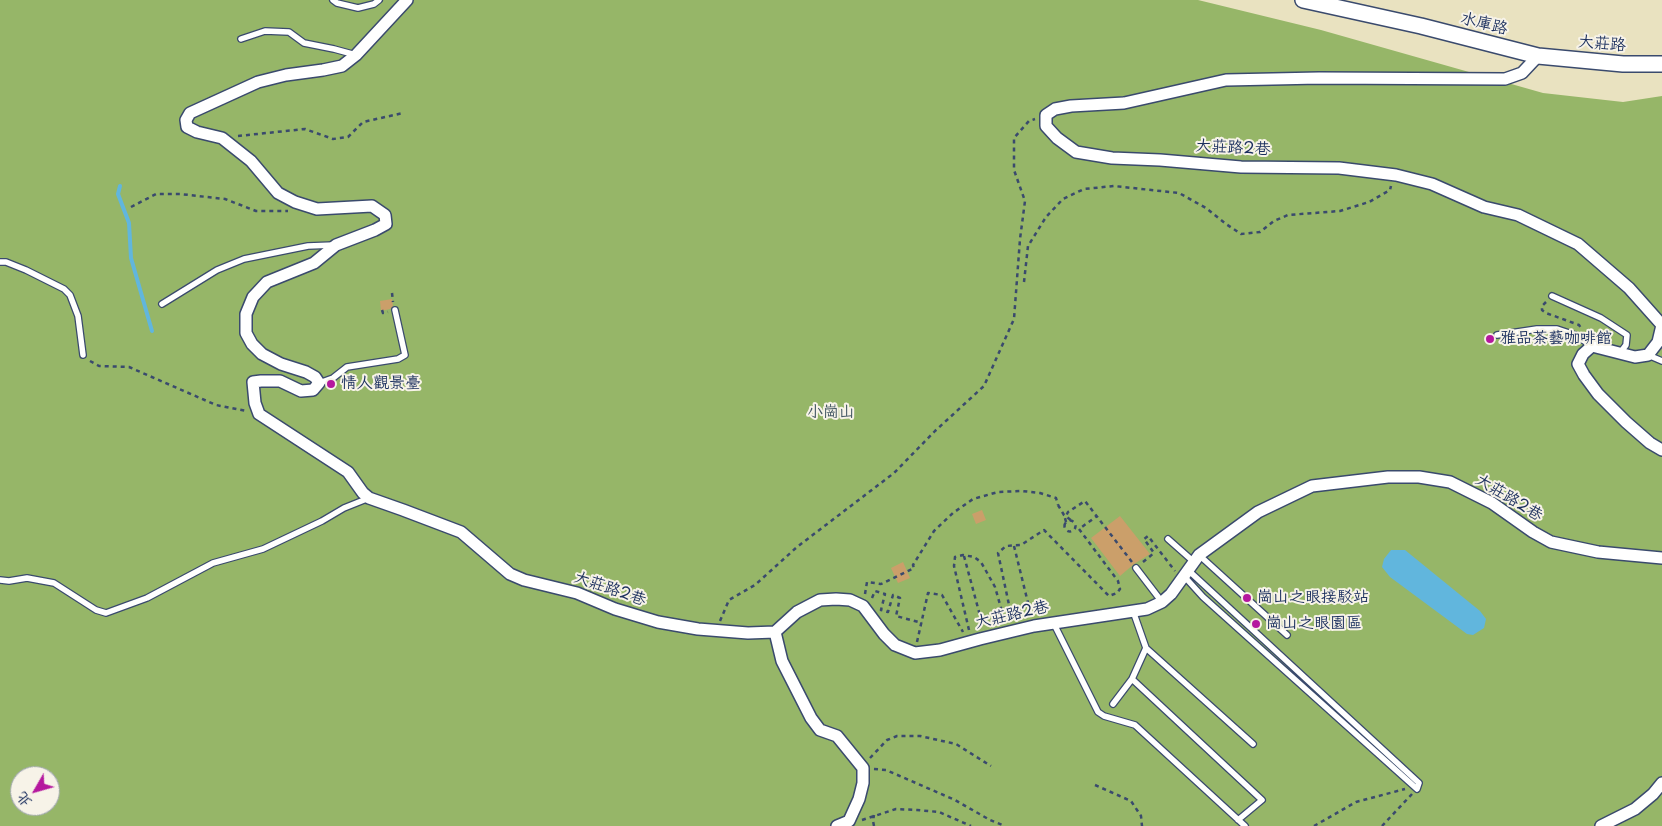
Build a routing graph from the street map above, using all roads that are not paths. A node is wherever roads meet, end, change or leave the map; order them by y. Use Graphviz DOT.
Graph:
graph roads {
  1 [pos="333,0"];
  2 [pos="379,0"];
  3 [pos="407,0"];
  4 [pos="1303,0"];
  5 [pos="241,39"];
  6 [pos="356,56"];
  7 [pos="1538,56"];
  8 [pos="1662,64"];
  9 [pos="336,245"];
  10 [pos="0,262"];
  11 [pos="1552,296"];
  12 [pos="162,304"];
  13 [pos="395,310"];
  14 [pos="1497,335"];
  15 [pos="1588,343"];
  16 [pos="1620,353"];
  17 [pos="83,355"];
  18 [pos="1648,355"];
  19 [pos="1662,361"];
  20 [pos="319,383"];
  21 [pos="1662,450"];
  22 [pos="369,498"];
  23 [pos="1168,539"];
  24 [pos="1662,558"];
  25 [pos="1136,568"];
  26 [pos="1189,568"];
  27 [pos="0,580"];
  28 [pos="1162,602"];
  29 [pos="1133,611"];
  30 [pos="1054,622"];
  31 [pos="775,632"];
  32 [pos="1287,635"];
  33 [pos="1146,648"];
  34 [pos="1132,679"];
  35 [pos="1113,704"];
  36 [pos="1253,744"];
  37 [pos="1662,783"];
  38 [pos="1238,820"];
  39 [pos="837,826"];
  40 [pos="1244,826"];
  41 [pos="1601,826"];
  1 -- 2 [label="lane"];
  3 -- 6 [label="street"];
  4 -- 7 [label="street, 水庫路"];
  5 -- 6 [label="lane"];
  6 -- 9 [label="street"];
  7 -- 8 [label="street, 大莊路"];
  7 -- 18 [label="street, 大莊路2巷"];
  9 -- 12 [label="lane"];
  9 -- 20 [label="street"];
  10 -- 17 [label="lane"];
  11 -- 16 [label="lane"];
  13 -- 20 [label="lane"];
  14 -- 15 [label="lane"];
  15 -- 16 [label="street"];
  15 -- 21 [label="street"];
  16 -- 18 [label="street"];
  18 -- 19 [label="lane"];
  20 -- 22 [label="street"];
  22 -- 27 [label="lane"];
  22 -- 31 [label="street, 大莊路2巷"];
  23 -- 26 [label="lane"];
  24 -- 26 [label="street, 大莊路2巷"];
  25 -- 28 [label="lane"];
  26 -- 26 [label="lane"];
  26 -- 28 [label="street, 大莊路2巷"];
  26 -- 32 [label="lane"];
  28 -- 29 [label="street, 大莊路2巷"];
  29 -- 30 [label="street, 大莊路2巷"];
  29 -- 33 [label="lane"];
  30 -- 31 [label="street, 大莊路2巷"];
  30 -- 38 [label="lane"];
  31 -- 39 [label="street"];
  33 -- 34 [label="lane"];
  33 -- 36 [label="lane"];
  34 -- 35 [label="lane"];
  34 -- 38 [label="lane"];
  37 -- 41 [label="street"];
  38 -- 40 [label="lane"];
}
